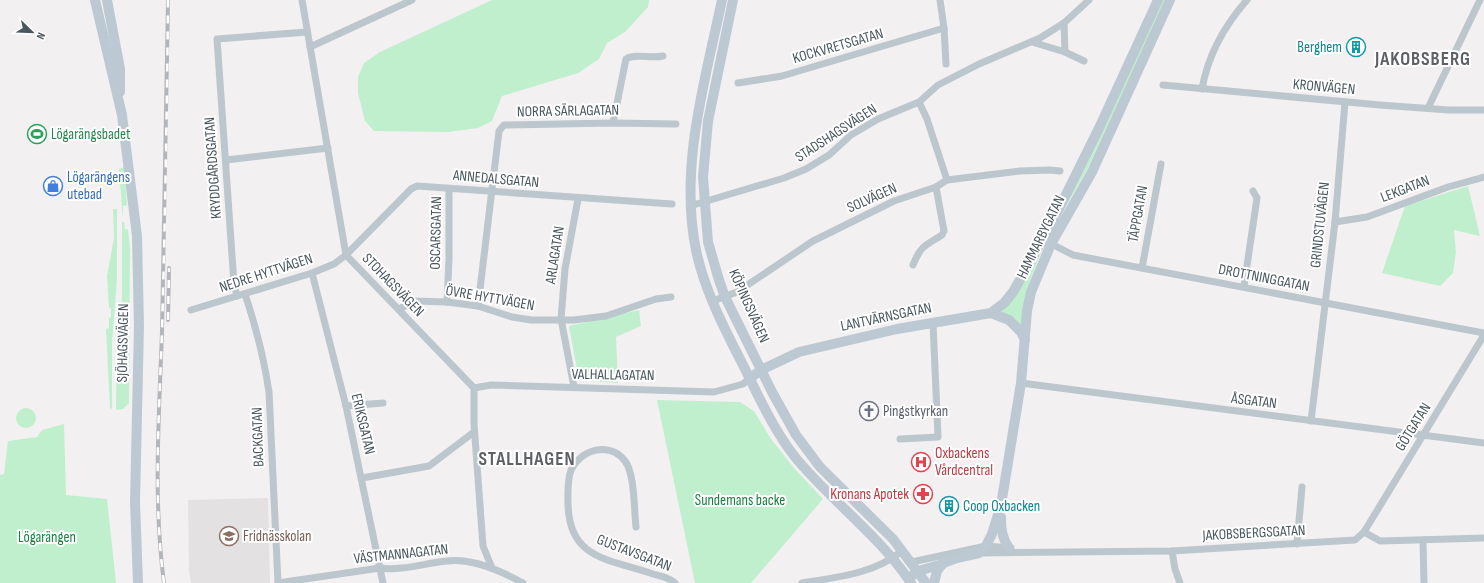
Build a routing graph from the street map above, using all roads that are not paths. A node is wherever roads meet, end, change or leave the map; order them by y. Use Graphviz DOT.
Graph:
graph roads {
  1 [pos="95,0"];
  2 [pos="107,0"];
  3 [pos="302,0"];
  4 [pos="412,0"];
  5 [pos="722,0"];
  6 [pos="733,0"];
  7 [pos="940,0"];
  8 [pos="1089,0"];
  9 [pos="1158,0"];
  10 [pos="1170,0"];
  11 [pos="1247,0"];
  12 [pos="1480,0"];
  13 [pos="1064,23"];
  14 [pos="944,28"];
  15 [pos="307,32"];
  16 [pos="1032,42"];
  17 [pos="310,47"];
  18 [pos="1065,52"];
  19 [pos="663,56"];
  20 [pos="1084,61"];
  21 [pos="946,64"];
  22 [pos="738,83"];
  23 [pos="1163,85"];
  24 [pos="1202,89"];
  25 [pos="919,102"];
  26 [pos="1345,102"];
  27 [pos="120,104"];
  28 [pos="1428,108"];
  29 [pos="1484,110"];
  30 [pos="613,123"];
  31 [pos="676,124"];
  32 [pos="328,148"];
  33 [pos="226,160"];
  34 [pos="1161,164"];
  35 [pos="1060,172"];
  36 [pos="1484,177"];
  37 [pos="947,180"];
  38 [pos="936,188"];
  39 [pos="449,189"];
  40 [pos="493,190"];
  41 [pos="1253,191"];
  42 [pos="578,199"];
  43 [pos="704,202"];
  44 [pos="672,204"];
  45 [pos="690,206"];
  46 [pos="1335,222"];
  47 [pos="1047,242"];
  48 [pos="346,255"];
  49 [pos="914,265"];
  50 [pos="1142,268"];
  51 [pos="312,273"];
  52 [pos="1244,286"];
  53 [pos="245,294"];
  54 [pos="237,296"];
  55 [pos="671,297"];
  56 [pos="726,297"];
  57 [pos="713,301"];
  58 [pos="447,302"];
  59 [pos="1324,303"];
  60 [pos="478,306"];
  61 [pos="399,309"];
  62 [pos="191,310"];
  63 [pos="991,314"];
  64 [pos="561,319"];
  65 [pos="934,323"];
  66 [pos="1484,334"];
  67 [pos="1025,340"];
  68 [pos="761,370"];
  69 [pos="749,379"];
  70 [pos="1020,384"];
  71 [pos="574,387"];
  72 [pos="474,388"];
  73 [pos="383,403"];
  74 [pos="346,406"];
  75 [pos="1311,421"];
  76 [pos="474,432"];
  77 [pos="1422,435"];
  78 [pos="900,439"];
  79 [pos="1484,443"];
  80 [pos="362,478"];
  81 [pos="1302,487"];
  82 [pos="1000,505"];
  83 [pos="636,527"];
  84 [pos="1364,532"];
  85 [pos="1484,538"];
  86 [pos="1423,540"];
  87 [pos="1297,544"];
  88 [pos="1009,548"];
  89 [pos="982,549"];
  90 [pos="902,551"];
  91 [pos="1172,551"];
  92 [pos="1020,554"];
  93 [pos="892,560"];
  94 [pos="912,562"];
  95 [pos="943,564"];
  96 [pos="380,568"];
  97 [pos="492,568"];
  98 [pos="901,570"];
  99 [pos="918,571"];
  100 [pos="910,581"];
  101 [pos="812,582"];
  102 [pos="138,583"];
  103 [pos="278,583"];
  104 [pos="383,583"];
  105 [pos="523,583"];
  106 [pos="675,583"];
  107 [pos="802,583"];
  108 [pos="926,583"];
  109 [pos="934,583"];
  110 [pos="1180,583"];
  111 [pos="1424,583"];
  1 -- 27 [label="main road, SJÖHAGSVÄGEN"];
  2 -- 27 [label="main road, SJÖHAGSVÄGEN"];
  3 -- 15 [label="street, STOHAGSVÄGEN"];
  4 -- 17 [label="street"];
  5 -- 45 [label="main road, KÖPINGSVÄGEN"];
  6 -- 43 [label="main road, KÖPINGSVÄGEN"];
  7 -- 14 [label="street"];
  8 -- 13 [label="street, STADSHAGSVÄGEN"];
  9 -- 47 [label="main road, HAMMARBYGATAN"];
  10 -- 47 [label="main road, HAMMARBYGATAN"];
  11 -- 24 [label="street"];
  12 -- 28 [label="street"];
  13 -- 16 [label="street, STADSHAGSVÄGEN"];
  13 -- 18 [label="street"];
  14 -- 21 [label="street"];
  14 -- 22 [label="street, KOCKVRETSGATAN"];
  15 -- 17 [label="street, STOHAGSVÄGEN"];
  15 -- 33 [label="street, KRYDDGÅRDSGATAN"];
  16 -- 18 [label="street"];
  16 -- 25 [label="street, STADSHAGSVÄGEN"];
  17 -- 32 [label="street, STOHAGSVÄGEN"];
  18 -- 20 [label="street"];
  19 -- 30 [label="street"];
  23 -- 24 [label="street, KRONVÄGEN"];
  24 -- 26 [label="street, KRONVÄGEN"];
  25 -- 37 [label="street"];
  25 -- 43 [label="street, STADSHAGSVÄGEN"];
  26 -- 28 [label="street, KRONVÄGEN"];
  26 -- 46 [label="street, GRINDSTUVÄGEN"];
  27 -- 102 [label="main road, SJÖHAGSVÄGEN"];
  28 -- 29 [label="street, KRONVÄGEN"];
  30 -- 31 [label="street, NORRA SÄRLAGATAN"];
  30 -- 40 [label="street, NORRA SÄRLAGATAN"];
  32 -- 33 [label="street"];
  32 -- 48 [label="street, STOHAGSVÄGEN"];
  33 -- 54 [label="street, KRYDDGÅRDSGATAN"];
  34 -- 50 [label="street, TÄPPGATAN"];
  35 -- 37 [label="street, SOLVÄGEN"];
  36 -- 46 [label="street, LEKGATAN"];
  37 -- 38 [label="street, SOLVÄGEN"];
  38 -- 49 [label="street"];
  38 -- 56 [label="street, SOLVÄGEN"];
  39 -- 40 [label="street, ANNEDALSGATAN"];
  39 -- 48 [label="street, ANNEDALSGATAN"];
  39 -- 58 [label="street, OSCARSGATAN"];
  40 -- 42 [label="street, ANNEDALSGATAN"];
  40 -- 60 [label="street, NORRA SÄRLAGATAN"];
  41 -- 52 [label="street"];
  42 -- 44 [label="street, ANNEDALSGATAN"];
  42 -- 64 [label="street, ARLAGATAN"];
  43 -- 45 [label="street, STADSHAGSVÄGEN"];
  43 -- 56 [label="main road, KÖPINGSVÄGEN"];
  45 -- 57 [label="main road, KÖPINGSVÄGEN"];
  46 -- 59 [label="street, GRINDSTUVÄGEN"];
  47 -- 50 [label="street, DROTTNINGGATAN"];
  47 -- 63 [label="main road, HAMMARBYGATAN"];
  47 -- 67 [label="main road, HAMMARBYGATAN"];
  48 -- 51 [label="street, NEDRE HYTTVÄGEN"];
  48 -- 61 [label="street, STOHAGSVÄGEN"];
  50 -- 52 [label="street, DROTTNINGGATAN"];
  51 -- 53 [label="street, NEDRE HYTTVÄGEN"];
  51 -- 74 [label="street, ERIKSGATAN"];
  52 -- 59 [label="street, DROTTNINGGATAN"];
  53 -- 54 [label="street, NEDRE HYTTVÄGEN"];
  53 -- 103 [label="street, BACKGATAN"];
  54 -- 62 [label="street, NEDRE HYTTVÄGEN"];
  55 -- 64 [label="street, ÖVRE HYTTVÄGEN"];
  56 -- 57 [label="street, SOLVÄGEN"];
  56 -- 68 [label="main road, KÖPINGSVÄGEN"];
  57 -- 69 [label="main road, KÖPINGSVÄGEN"];
  58 -- 60 [label="street, ÖVRE HYTTVÄGEN"];
  58 -- 61 [label="street, ÖVRE HYTTVÄGEN"];
  59 -- 66 [label="street, DROTTNINGGATAN"];
  59 -- 75 [label="street, GRINDSTUVÄGEN"];
  60 -- 64 [label="street, ÖVRE HYTTVÄGEN"];
  61 -- 72 [label="street, STOHAGSVÄGEN"];
  63 -- 65 [label="main road, LANTVÄRNSGATAN"];
  63 -- 67 [label="main road, LANTVÄRNSGATAN"];
  64 -- 71 [label="street, ARLAGATAN"];
  65 -- 68 [label="main road, LANTVÄRNSGATAN"];
  65 -- 78 [label="street"];
  66 -- 77 [label="street, GÖTGATAN"];
  67 -- 70 [label="main road, HAMMARBYGATAN"];
  68 -- 69 [label="main road, LANTVÄRNSGATAN"];
  68 -- 90 [label="main road, KÖPINGSVÄGEN"];
  69 -- 71 [label="street, VALHALLAGATAN"];
  69 -- 93 [label="main road, KÖPINGSVÄGEN"];
  70 -- 75 [label="street, ÅSGATAN"];
  70 -- 82 [label="main road, HAMMARBYGATAN"];
  71 -- 72 [label="street, VALHALLAGATAN"];
  72 -- 76 [label="street"];
  73 -- 74 [label="street"];
  74 -- 80 [label="street, ERIKSGATAN"];
  75 -- 77 [label="street, ÅSGATAN"];
  76 -- 80 [label="street"];
  76 -- 97 [label="street"];
  77 -- 79 [label="street, ÅSGATAN"];
  77 -- 84 [label="street, GÖTGATAN"];
  80 -- 96 [label="street, ERIKSGATAN"];
  81 -- 87 [label="street"];
  82 -- 88 [label="main road, HAMMARBYGATAN"];
  82 -- 89 [label="main road, HAMMARBYGATAN"];
  83 -- 106 [label="street, GUSTAVSGATAN"];
  84 -- 86 [label="street"];
  84 -- 87 [label="street, JAKOBSBERGSGATAN"];
  85 -- 86 [label="street"];
  86 -- 111 [label="street"];
  87 -- 91 [label="street, JAKOBSBERGSGATAN"];
  88 -- 89 [label="street, JAKOBSBERGSGATAN"];
  88 -- 92 [label="street, JAKOBSBERGSGATAN"];
  89 -- 92 [label="street, JAKOBSBERGSGATAN"];
  89 -- 94 [label="street, JAKOBSBERGSGATAN"];
  89 -- 95 [label="main road"];
  90 -- 93 [label="street"];
  90 -- 94 [label="main road, KÖPINGSVÄGEN"];
  91 -- 92 [label="street, JAKOBSBERGSGATAN"];
  91 -- 110 [label="street"];
  93 -- 98 [label="main road, KÖPINGSVÄGEN"];
  93 -- 101 [label="street"];
  94 -- 98 [label="main road"];
  94 -- 99 [label="main road, KÖPINGSVÄGEN"];
  95 -- 99 [label="main road"];
  95 -- 109 [label="main road"];
  96 -- 97 [label="street, VÄSTMANNAGATAN"];
  96 -- 103 [label="street, VÄSTMANNAGATAN"];
  96 -- 104 [label="street, ERIKSGATAN"];
  97 -- 105 [label="street, VÄSTMANNAGATAN"];
  98 -- 100 [label="main road, KÖPINGSVÄGEN"];
  99 -- 100 [label="main road"];
  99 -- 108 [label="main road, KÖPINGSVÄGEN"];
  101 -- 107 [label="street"];
}
